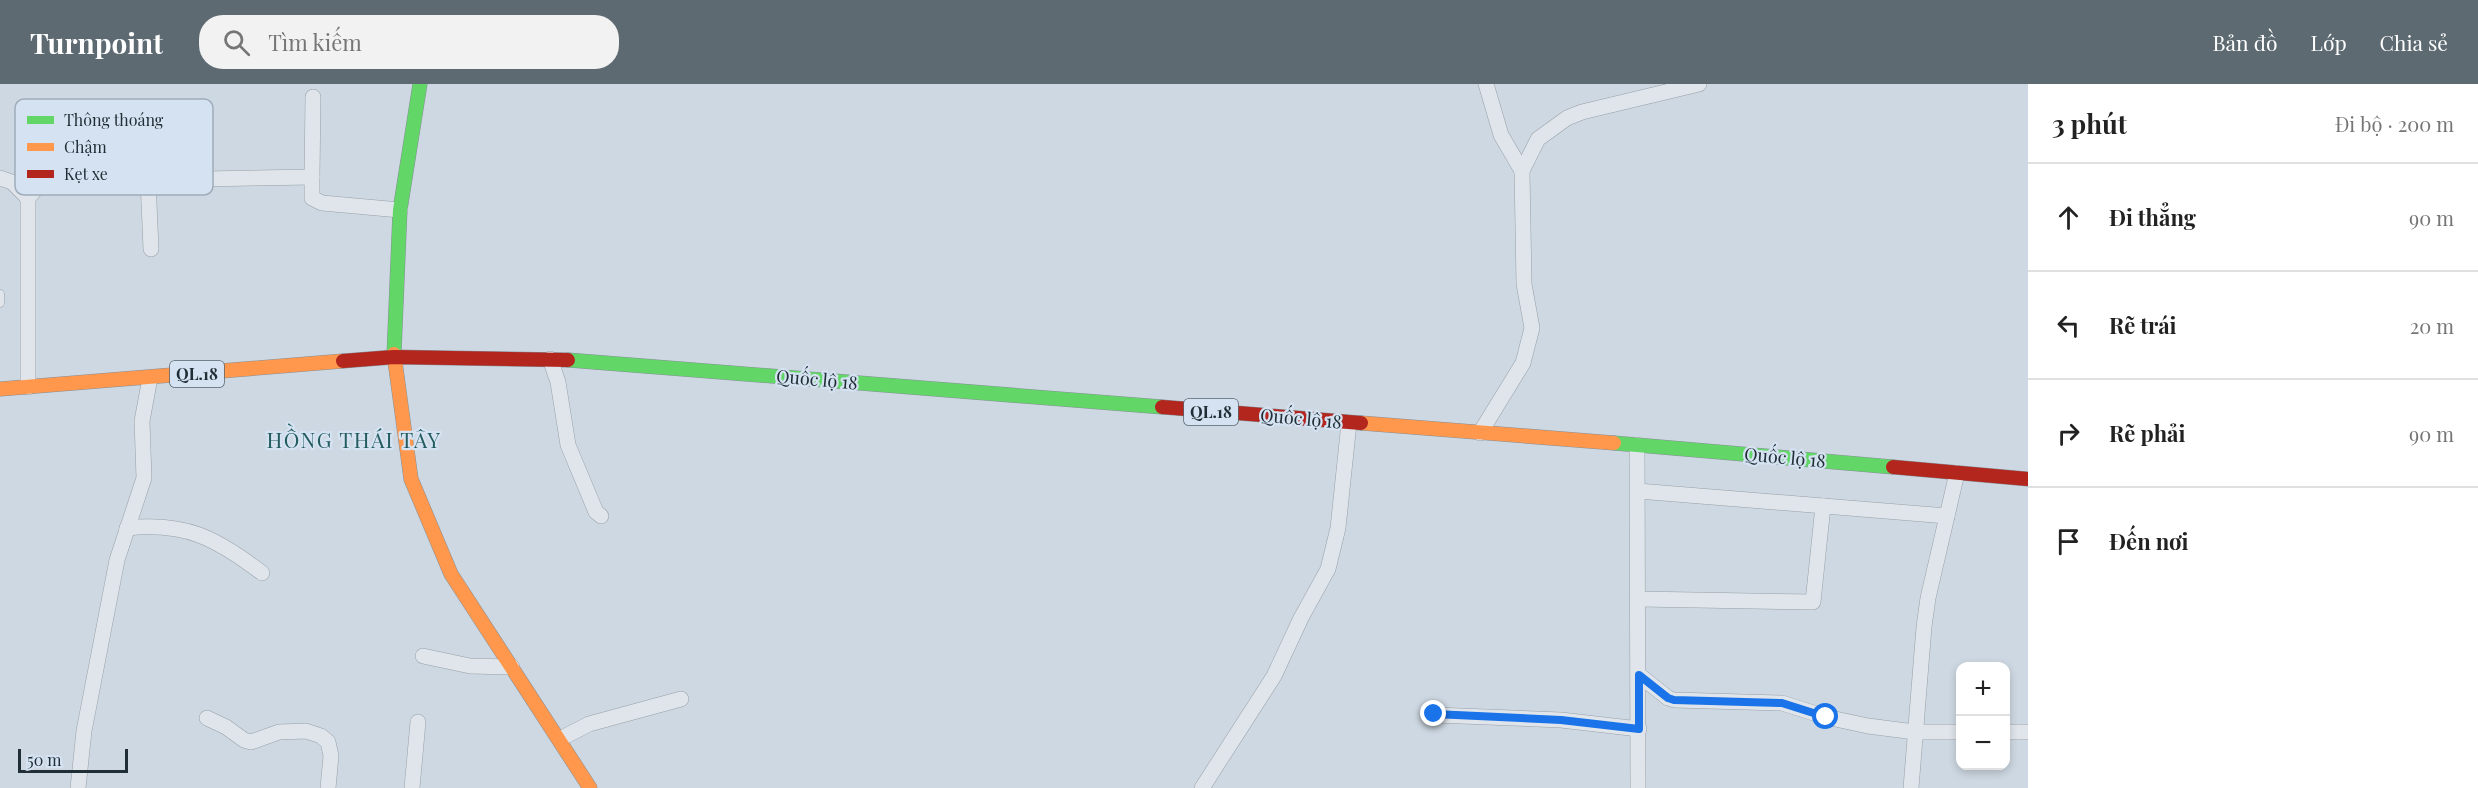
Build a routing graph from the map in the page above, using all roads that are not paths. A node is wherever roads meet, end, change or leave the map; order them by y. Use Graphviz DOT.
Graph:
graph roads {
  1 [pos="420,84"];
  2 [pos="1486,84"];
  3 [pos="1699,84"];
  4 [pos="313,97"];
  5 [pos="1522,171"];
  6 [pos="312,177"];
  7 [pos="0,178"];
  8 [pos="213,179"];
  9 [pos="15,185"];
  10 [pos="25,195"];
  11 [pos="31,195"];
  12 [pos="149,195"];
  13 [pos="28,198"];
  14 [pos="400,210"];
  15 [pos="151,249"];
  16 [pos="0,294"];
  17 [pos="0,303"];
  18 [pos="394,357"];
  19 [pos="550,359"];
  20 [pos="150,378"];
  21 [pos="27,387"];
  22 [pos="0,389"];
  23 [pos="1349,423"];
  24 [pos="1480,434"];
  25 [pos="1637,445"];
  26 [pos="1957,473"];
  27 [pos="2028,479"];
  28 [pos="1638,491"];
  29 [pos="1823,506"];
  30 [pos="601,516"];
  31 [pos="1947,516"];
  32 [pos="127,528"];
  33 [pos="262,573"];
  34 [pos="1639,599"];
  35 [pos="423,656"];
  36 [pos="512,667"];
  37 [pos="1639,675"];
  38 [pos="681,699"];
  39 [pos="1434,714"];
  40 [pos="207,718"];
  41 [pos="418,722"];
  42 [pos="1639,729"];
  43 [pos="1915,732"];
  44 [pos="1956,732"];
  45 [pos="2010,732"];
  46 [pos="2028,732"];
  47 [pos="560,739"];
  48 [pos="78,788"];
  49 [pos="327,788"];
  50 [pos="412,788"];
  51 [pos="590,788"];
  52 [pos="1202,788"];
  53 [pos="1638,788"];
  54 [pos="1911,788"];
  1 -- 14 [label="main road"];
  2 -- 5 [label="street"];
  3 -- 5 [label="street"];
  4 -- 6 [label="street"];
  5 -- 24 [label="street"];
  6 -- 8 [label="street"];
  6 -- 14 [label="street"];
  7 -- 9 [label="street"];
  10 -- 13 [label="street"];
  11 -- 13 [label="street"];
  12 -- 15 [label="street"];
  13 -- 21 [label="street"];
  14 -- 18 [label="main road"];
  16 -- 17 [label="lane"];
  18 -- 19 [label="main road, Quốc lộ 18 / QL.18"];
  18 -- 20 [label="main road, QL.18"];
  18 -- 36 [label="main road"];
  19 -- 23 [label="main road, Quốc lộ 18 / QL.18"];
  19 -- 30 [label="street"];
  20 -- 21 [label="main road, QL.18"];
  20 -- 32 [label="street"];
  21 -- 22 [label="main road, QL.18"];
  23 -- 24 [label="main road, Quốc lộ 18 / QL.18"];
  23 -- 52 [label="street"];
  24 -- 25 [label="main road, Quốc lộ 18 / QL.18"];
  25 -- 26 [label="main road, Quốc lộ 18 / QL.18"];
  25 -- 28 [label="street"];
  26 -- 27 [label="main road, Quốc lộ 18 / QL.18"];
  26 -- 31 [label="street"];
  28 -- 29 [label="street"];
  28 -- 34 [label="street"];
  29 -- 31 [label="street"];
  29 -- 34 [label="street"];
  31 -- 43 [label="street"];
  32 -- 33 [label="street"];
  32 -- 48 [label="street"];
  34 -- 37 [label="street"];
  35 -- 36 [label="street"];
  36 -- 47 [label="main road"];
  37 -- 42 [label="street"];
  37 -- 43 [label="street"];
  38 -- 47 [label="street"];
  39 -- 42 [label="street"];
  40 -- 49 [label="street"];
  41 -- 50 [label="street"];
  42 -- 53 [label="street"];
  43 -- 44 [label="street"];
  43 -- 54 [label="street"];
  45 -- 46 [label="street"];
  47 -- 51 [label="main road"];
}
